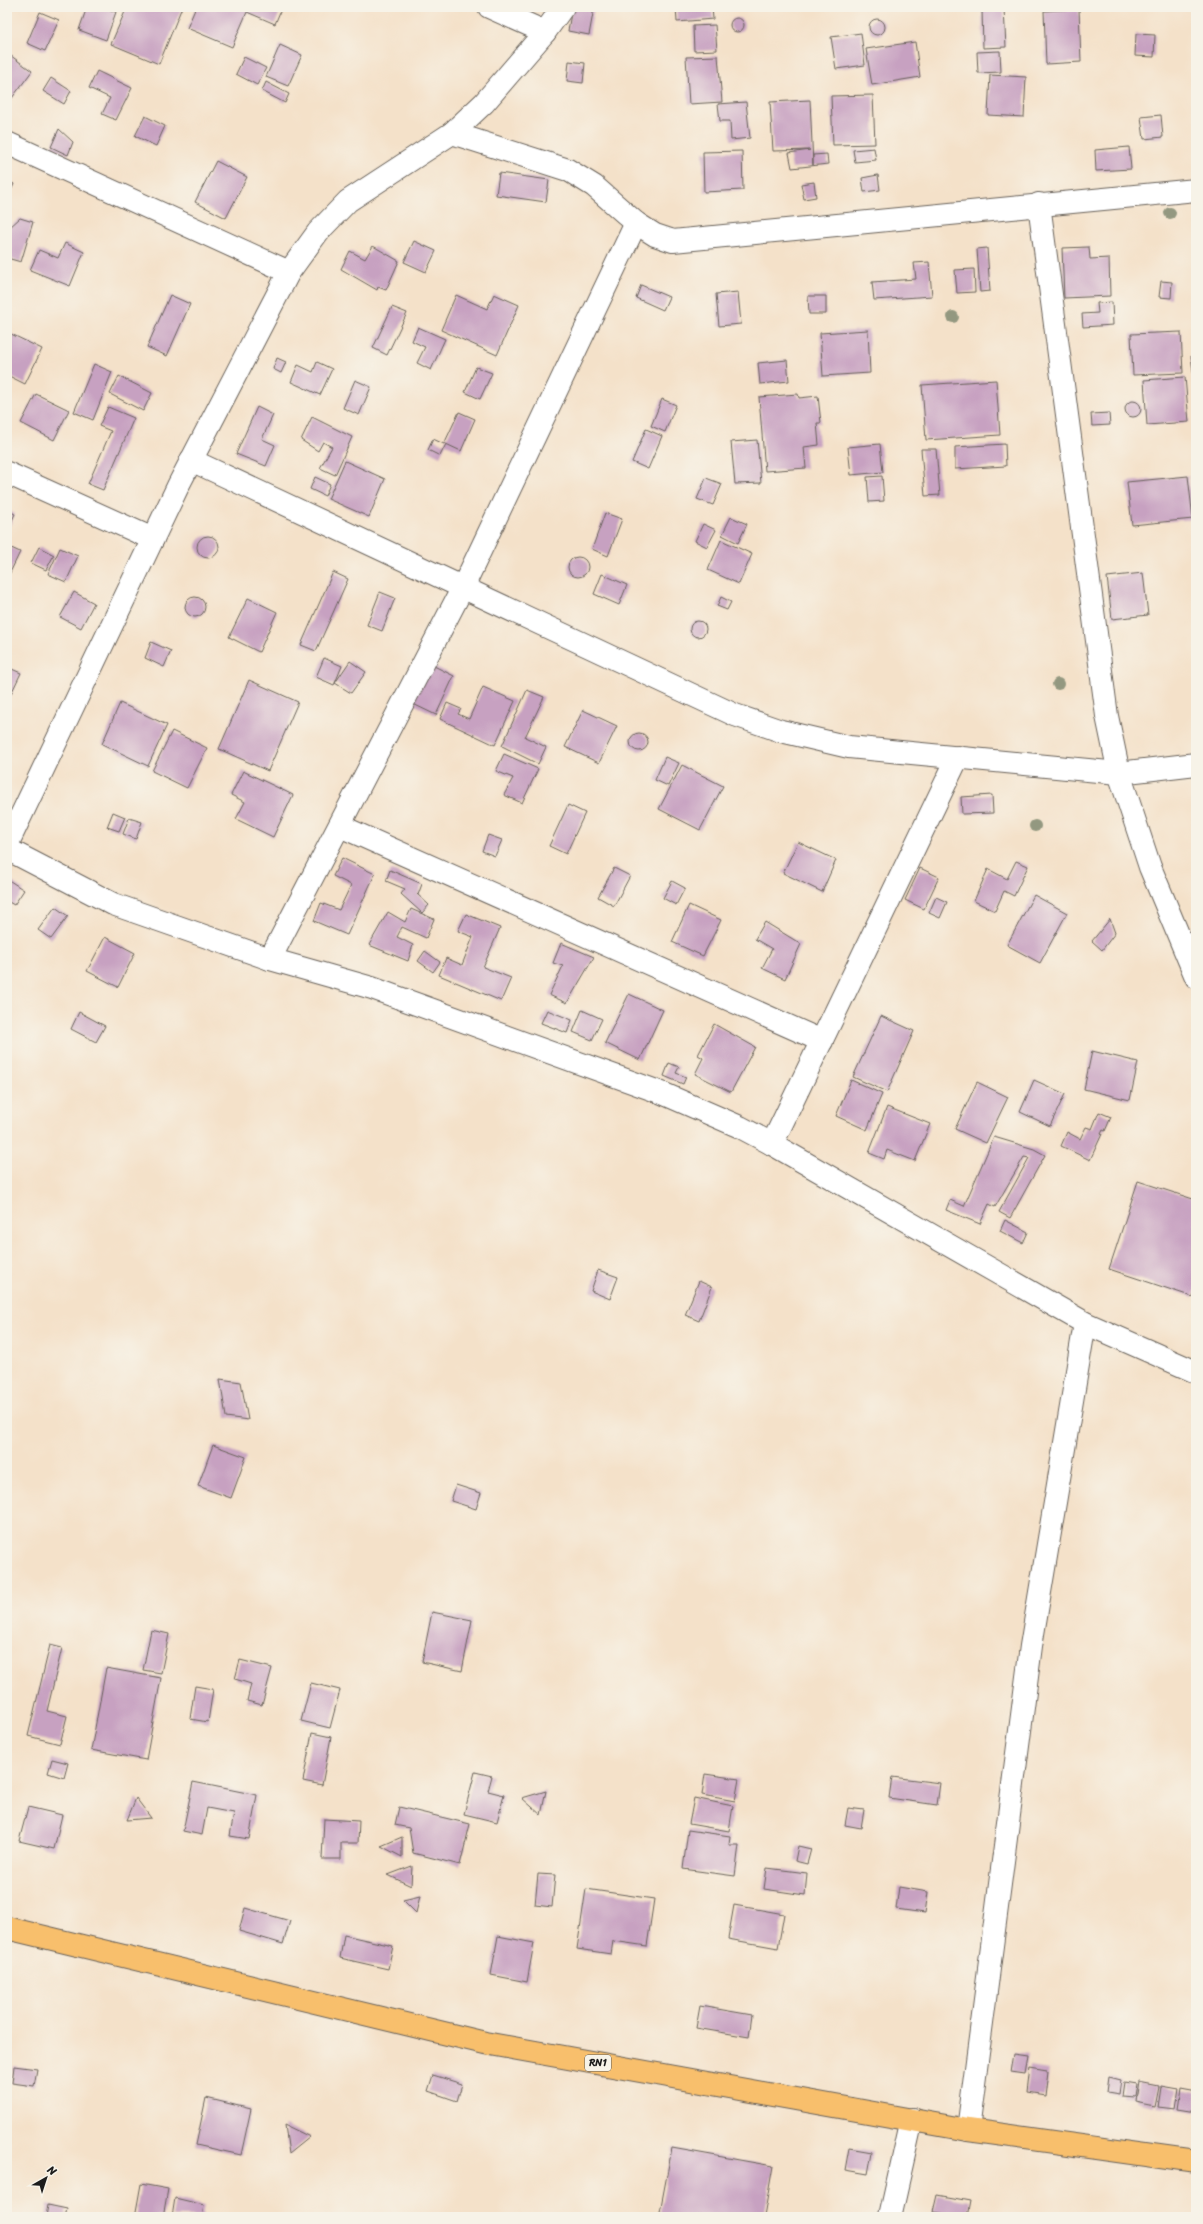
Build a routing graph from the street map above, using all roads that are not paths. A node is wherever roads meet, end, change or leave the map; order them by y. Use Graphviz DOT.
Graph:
graph roads {
  1 [pos="488,7"];
  2 [pos="563,7"];
  3 [pos="545,32"];
  4 [pos="452,133"];
  5 [pos="7,143"];
  6 [pos="1196,190"];
  7 [pos="1039,204"];
  8 [pos="636,223"];
  9 [pos="288,272"];
  10 [pos="191,460"];
  11 [pos="7,474"];
  12 [pos="153,539"];
  13 [pos="463,587"];
  14 [pos="958,757"];
  15 [pos="1196,764"];
  16 [pos="1119,773"];
  17 [pos="340,826"];
  18 [pos="7,845"];
  19 [pos="7,848"];
  20 [pos="270,959"];
  21 [pos="1196,977"];
  22 [pos="822,1041"];
  23 [pos="772,1144"];
  24 [pos="1085,1323"];
  25 [pos="1196,1372"];
  26 [pos="7,1928"];
  27 [pos="912,2119"];
  28 [pos="968,2130"];
  29 [pos="1196,2162"];
  30 [pos="890,2217"];
  1 -- 3 [label="street"];
  2 -- 3 [label="street"];
  3 -- 4 [label="street"];
  4 -- 8 [label="street"];
  4 -- 9 [label="street"];
  5 -- 9 [label="street"];
  6 -- 7 [label="street"];
  7 -- 8 [label="street"];
  7 -- 16 [label="street"];
  8 -- 13 [label="street"];
  9 -- 10 [label="street"];
  10 -- 12 [label="street"];
  10 -- 13 [label="street"];
  11 -- 12 [label="street"];
  12 -- 18 [label="street"];
  13 -- 14 [label="street"];
  13 -- 17 [label="street"];
  14 -- 16 [label="street"];
  14 -- 22 [label="street"];
  15 -- 16 [label="street"];
  16 -- 21 [label="street"];
  17 -- 20 [label="street"];
  17 -- 22 [label="street"];
  19 -- 20 [label="street"];
  20 -- 23 [label="street"];
  22 -- 23 [label="street"];
  23 -- 24 [label="street"];
  24 -- 25 [label="street"];
  24 -- 28 [label="street"];
  26 -- 27 [label="highway, RN1"];
  27 -- 28 [label="highway, RN1"];
  27 -- 30 [label="street"];
  28 -- 29 [label="highway, RN1"];
}
